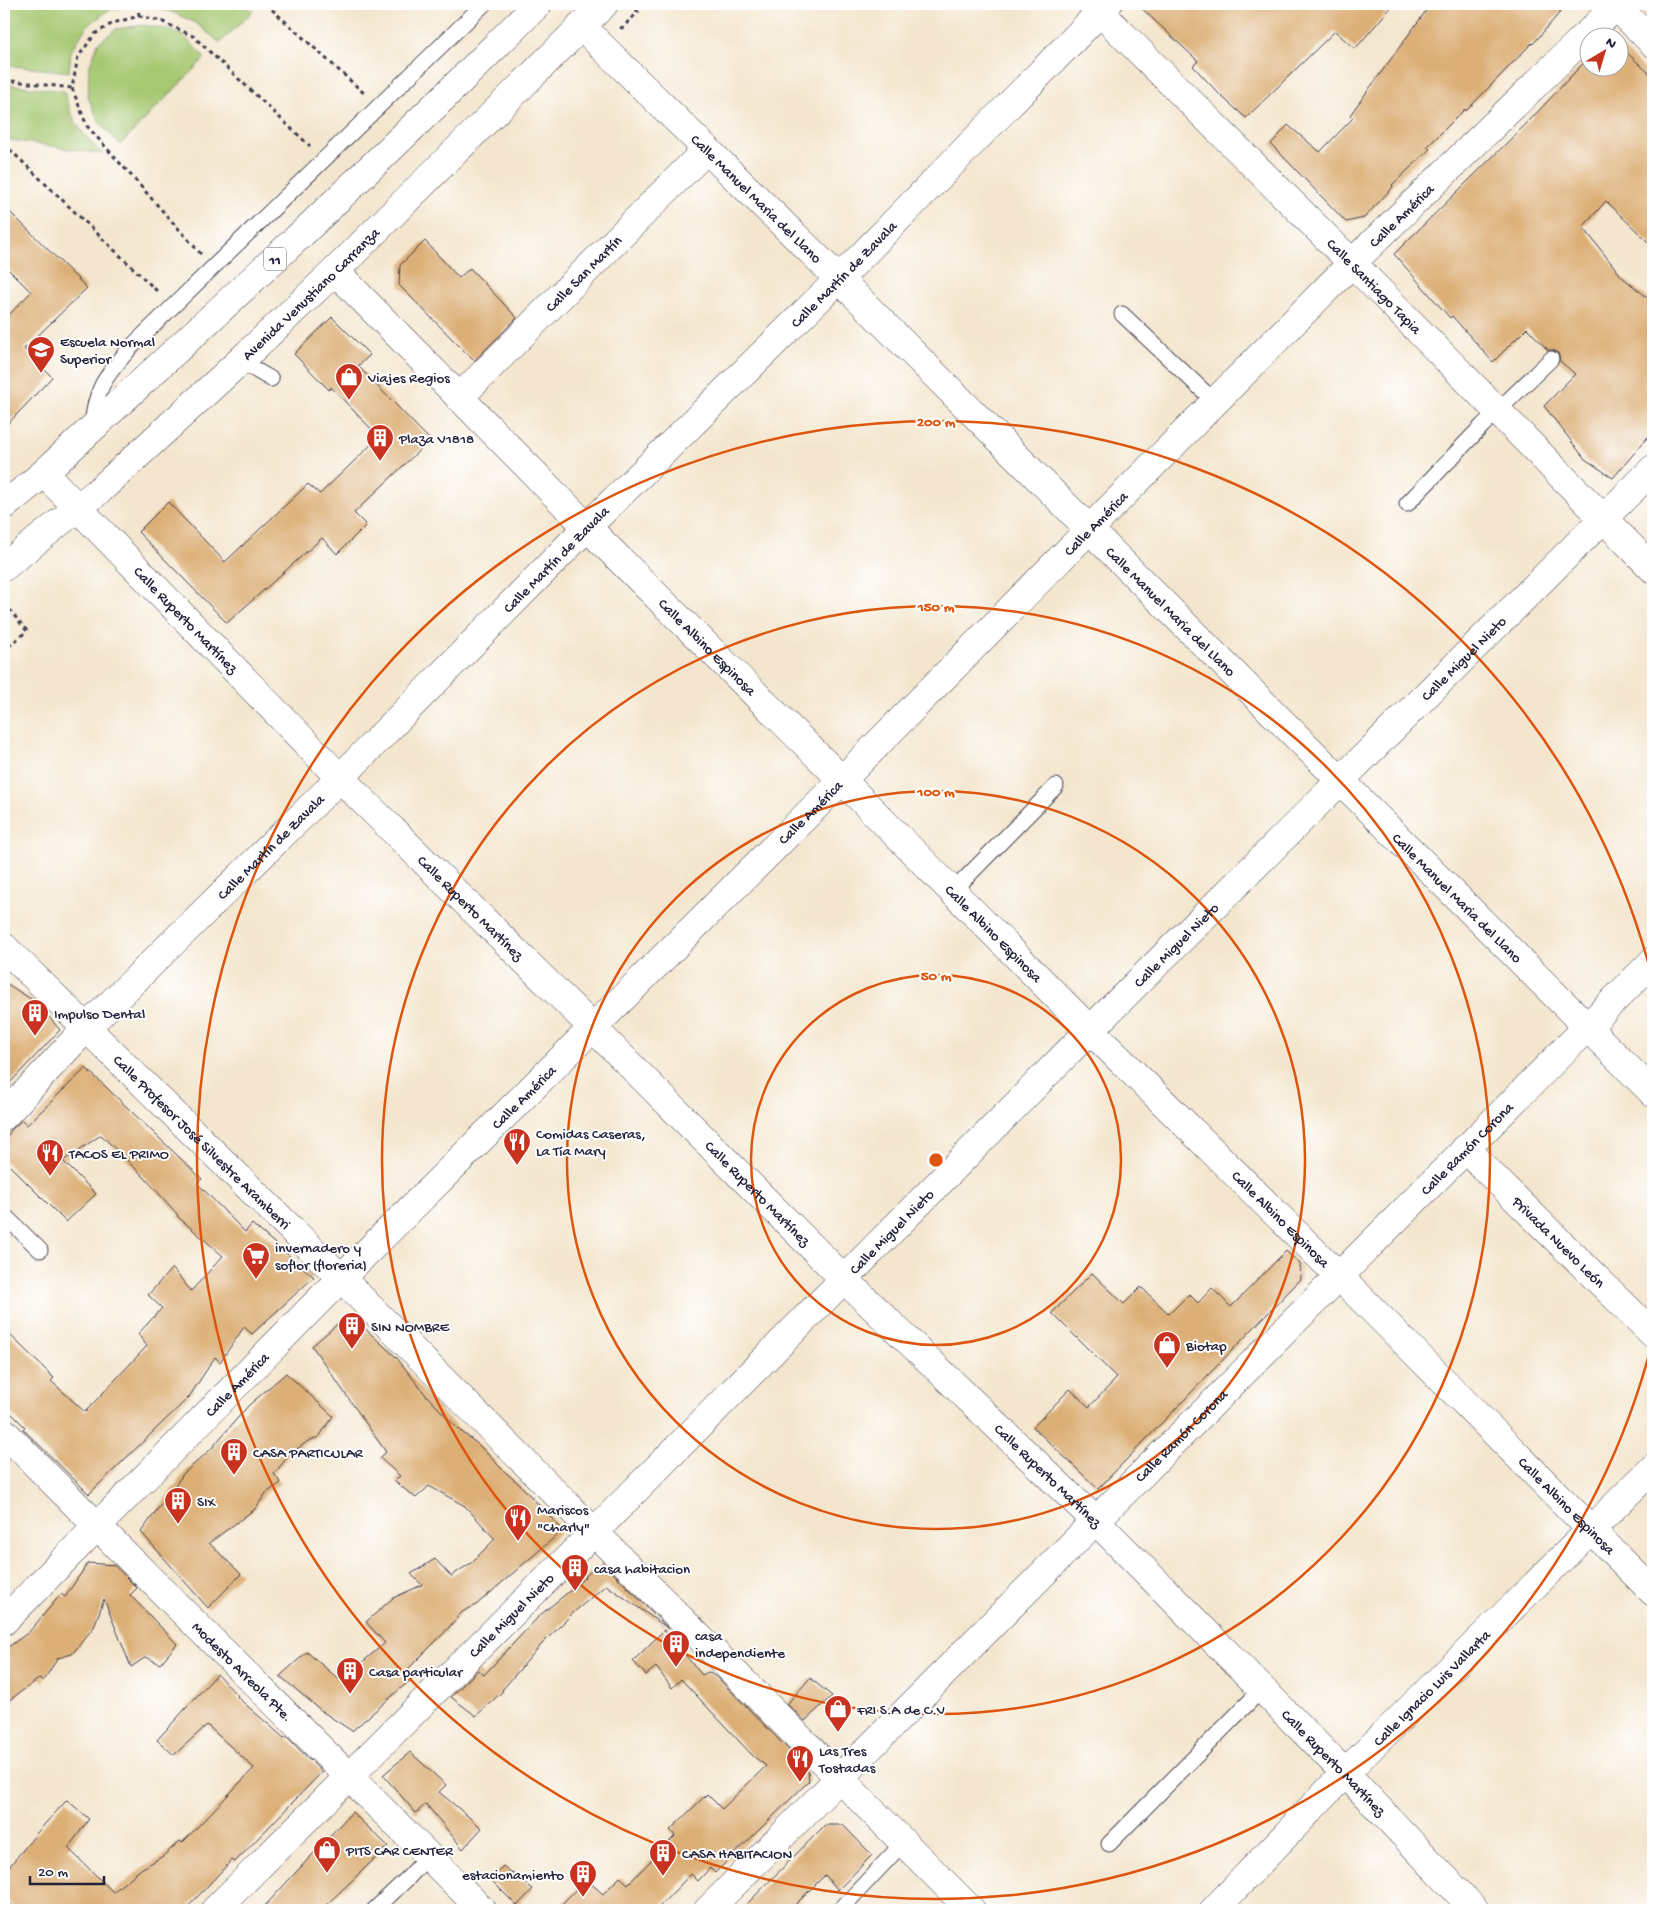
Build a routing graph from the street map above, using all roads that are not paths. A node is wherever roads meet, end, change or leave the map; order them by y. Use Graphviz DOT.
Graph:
graph roads {
  1 [pos="484,4"];
  2 [pos="538,4"];
  3 [pos="604,4"];
  4 [pos="1616,5"];
  5 [pos="1100,6"];
  6 [pos="581,26"];
  7 [pos="1653,43"];
  8 [pos="707,150"];
  9 [pos="1352,263"];
  10 [pos="335,271"];
  11 [pos="839,280"];
  12 [pos="1122,314"];
  13 [pos="1551,359"];
  14 [pos="240,361"];
  15 [pos="271,379"];
  16 [pos="459,398"];
  17 [pos="1215,402"];
  18 [pos="1498,411"];
  19 [pos="92,427"];
  20 [pos="1653,470"];
  21 [pos="44,473"];
  22 [pos="1407,504"];
  23 [pos="4,506"];
  24 [pos="78,509"];
  25 [pos="1604,520"];
  26 [pos="587,527"];
  27 [pos="1090,530"];
  28 [pos="4,567"];
  29 [pos="1653,569"];
  30 [pos="340,778"];
  31 [pos="842,780"];
  32 [pos="1341,780"];
  33 [pos="1056,786"];
  34 [pos="953,891"];
  35 [pos="4,947"];
  36 [pos="1653,961"];
  37 [pos="592,1027"];
  38 [pos="1588,1027"];
  39 [pos="86,1028"];
  40 [pos="1090,1030"];
  41 [pos="1653,1093"];
  42 [pos="4,1116"];
  43 [pos="1466,1149"];
  44 [pos="4,1214"];
  45 [pos="40,1250"];
  46 [pos="1339,1276"];
  47 [pos="341,1278"];
  48 [pos="843,1278"];
  49 [pos="1653,1334"];
  50 [pos="4,1432"];
  51 [pos="1650,1478"];
  52 [pos="1096,1521"];
  53 [pos="97,1527"];
  54 [pos="1590,1529"];
  55 [pos="595,1531"];
  56 [pos="1653,1592"];
  57 [pos="4,1621"];
  58 [pos="1262,1689"];
  59 [pos="1346,1773"];
  60 [pos="350,1776"];
  61 [pos="840,1777"];
  62 [pos="904,1842"];
  63 [pos="1109,1844"];
  64 [pos="428,1856"];
  65 [pos="215,1910"];
  66 [pos="374,1910"];
  67 [pos="482,1910"];
  68 [pos="708,1910"];
  69 [pos="840,1910"];
  70 [pos="971,1910"];
  71 [pos="1214,1910"];
  72 [pos="1475,1910"];
  1 -- 19 [label="lane"];
  2 -- 19 [label="street, 11"];
  3 -- 6 [label="street, Avenida Venustiano Carranza"];
  4 -- 7 [label="street"];
  4 -- 9 [label="street, Calle América"];
  5 -- 9 [label="street, Calle Santiago Tapia"];
  5 -- 11 [label="street, Calle Martín de Zavala"];
  6 -- 8 [label="street, Calle Manuel Maria del Llano"];
  6 -- 10 [label="street, Avenida Venustiano Carranza"];
  8 -- 11 [label="street, Calle Manuel Maria del Llano"];
  8 -- 16 [label="street, Calle San Martín"];
  9 -- 17 [label="street, Calle América"];
  9 -- 18 [label="street, Calle Santiago Tapia"];
  10 -- 14 [label="street, Avenida Venustiano Carranza"];
  10 -- 16 [label="street, Calle Albino Espinosa"];
  11 -- 26 [label="street, Calle Martín de Zavala"];
  11 -- 27 [label="street, Calle Manuel Maria del Llano"];
  12 -- 17 [label="lane"];
  13 -- 18 [label="lane"];
  14 -- 15 [label="lane"];
  14 -- 24 [label="street, Avenida Venustiano Carranza"];
  16 -- 26 [label="street, Calle Albino Espinosa"];
  17 -- 27 [label="street, Calle América"];
  18 -- 22 [label="lane"];
  18 -- 25 [label="street, Calle Santiago Tapia"];
  19 -- 21 [label="street, 11"];
  20 -- 25 [label="street, Calle Miguel Nieto"];
  21 -- 23 [label="street, 11"];
  21 -- 24 [label="street, Calle Ruperto Martínez"];
  24 -- 28 [label="street, Avenida Venustiano Carranza"];
  24 -- 30 [label="street, Calle Ruperto Martínez"];
  25 -- 29 [label="street, Calle Santiago Tapia"];
  25 -- 32 [label="street, Calle Miguel Nieto"];
  26 -- 30 [label="street, Calle Martín de Zavala"];
  26 -- 31 [label="street, Calle Albino Espinosa"];
  27 -- 31 [label="street, Calle América"];
  27 -- 32 [label="street, Calle Manuel Maria del Llano"];
  30 -- 37 [label="street, Calle Ruperto Martínez"];
  30 -- 39 [label="street, Calle Martín de Zavala"];
  31 -- 34 [label="street, Calle Albino Espinosa"];
  31 -- 37 [label="street, Calle América"];
  32 -- 38 [label="street, Calle Manuel Maria del Llano"];
  32 -- 40 [label="street, Calle Miguel Nieto"];
  33 -- 34 [label="lane"];
  34 -- 40 [label="street, Calle Albino Espinosa"];
  35 -- 39 [label="street, Calle Profesor José Silvestre Aramberri"];
  36 -- 38 [label="street, Calle Ramón Corona"];
  37 -- 47 [label="street, Calle América"];
  37 -- 48 [label="street, Calle Ruperto Martínez"];
  38 -- 41 [label="street, Calle Manuel Maria del Llano"];
  38 -- 43 [label="street, Calle Ramón Corona"];
  39 -- 42 [label="street, Calle Martín de Zavala"];
  39 -- 47 [label="street, Calle Profesor José Silvestre Aramberri"];
  40 -- 46 [label="street, Calle Albino Espinosa"];
  40 -- 48 [label="street, Calle Miguel Nieto"];
  43 -- 46 [label="street, Calle Ramón Corona"];
  43 -- 49 [label="street, Privada Nuevo León"];
  44 -- 45 [label="lane"];
  46 -- 52 [label="street, Calle Ramón Corona"];
  46 -- 54 [label="street, Calle Albino Espinosa"];
  47 -- 53 [label="street, Calle América"];
  47 -- 55 [label="street, Calle Profesor José Silvestre Aramberri"];
  48 -- 52 [label="street, Calle Ruperto Martínez"];
  48 -- 55 [label="street, Calle Miguel Nieto"];
  50 -- 53 [label="street, Modesto Arreola Pte."];
  51 -- 54 [label="street, Calle Ignacio Luis Vallarta"];
  52 -- 58 [label="street, Calle Ruperto Martínez"];
  52 -- 61 [label="street, Calle Ramón Corona"];
  53 -- 57 [label="street, Calle América"];
  53 -- 60 [label="street, Modesto Arreola Pte."];
  54 -- 56 [label="street, Calle Albino Espinosa"];
  54 -- 59 [label="street, Calle Ignacio Luis Vallarta"];
  55 -- 60 [label="street, Calle Miguel Nieto"];
  55 -- 61 [label="street, Calle Profesor José Silvestre Aramberri"];
  58 -- 59 [label="street, Calle Ruperto Martínez"];
  58 -- 63 [label="lane"];
  59 -- 71 [label="street, Calle Ignacio Luis Vallarta"];
  59 -- 72 [label="street, Calle Ruperto Martínez"];
  60 -- 64 [label="street, Modesto Arreola Pte."];
  60 -- 65 [label="street, Calle Miguel Nieto"];
  61 -- 62 [label="street, Calle Profesor José Silvestre Aramberri"];
  61 -- 68 [label="street, Calle Ramón Corona"];
  62 -- 69 [label="lane"];
  62 -- 70 [label="street, Calle Profesor José Silvestre Aramberri"];
  64 -- 66 [label="lane"];
  64 -- 67 [label="street, Modesto Arreola Pte."];
}
